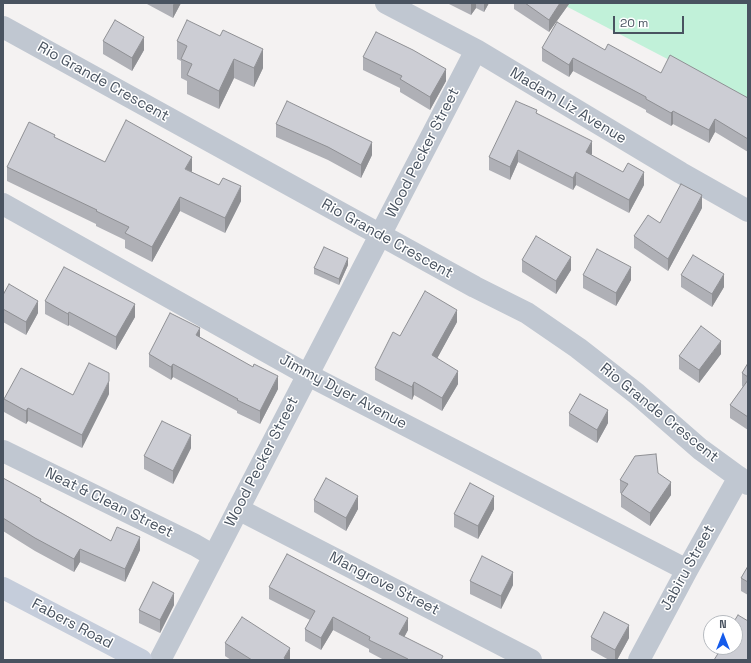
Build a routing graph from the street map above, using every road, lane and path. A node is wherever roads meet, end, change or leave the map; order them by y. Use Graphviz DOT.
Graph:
graph roads {
  1 [pos="386,3"];
  2 [pos="3,27"];
  3 [pos="476,50"];
  4 [pos="3,204"];
  5 [pos="748,210"];
  6 [pos="380,235"];
  7 [pos="308,374"];
  8 [pos="3,451"];
  9 [pos="744,481"];
  10 [pos="238,509"];
  11 [pos="214,556"];
  12 [pos="687,570"];
  13 [pos="3,588"];
  14 [pos="141,660"];
  15 [pos="160,660"];
  16 [pos="531,660"];
  17 [pos="639,660"];
  1 -- 3 [label="street, Madam Liz Avenue"];
  2 -- 6 [label="street, Rio Grande Crescent"];
  3 -- 5 [label="street, Madam Liz Avenue"];
  3 -- 6 [label="street, Wood Pecker Street"];
  4 -- 7 [label="street, Jimmy Dyer Avenue"];
  6 -- 7 [label="street, Wood Pecker Street"];
  6 -- 9 [label="street, Rio Grande Crescent"];
  7 -- 10 [label="street, Wood Pecker Street"];
  7 -- 12 [label="street, Jimmy Dyer Avenue"];
  8 -- 11 [label="street, Neat & Clean Street"];
  9 -- 12 [label="street, Jabiru Street"];
  10 -- 11 [label="street, Wood Pecker Street"];
  10 -- 16 [label="street, Mangrove Street"];
  11 -- 15 [label="street, Wood Pecker Street"];
  12 -- 17 [label="street, Jabiru Street"];
  13 -- 14 [label="main road, Fabers Road"];
}
